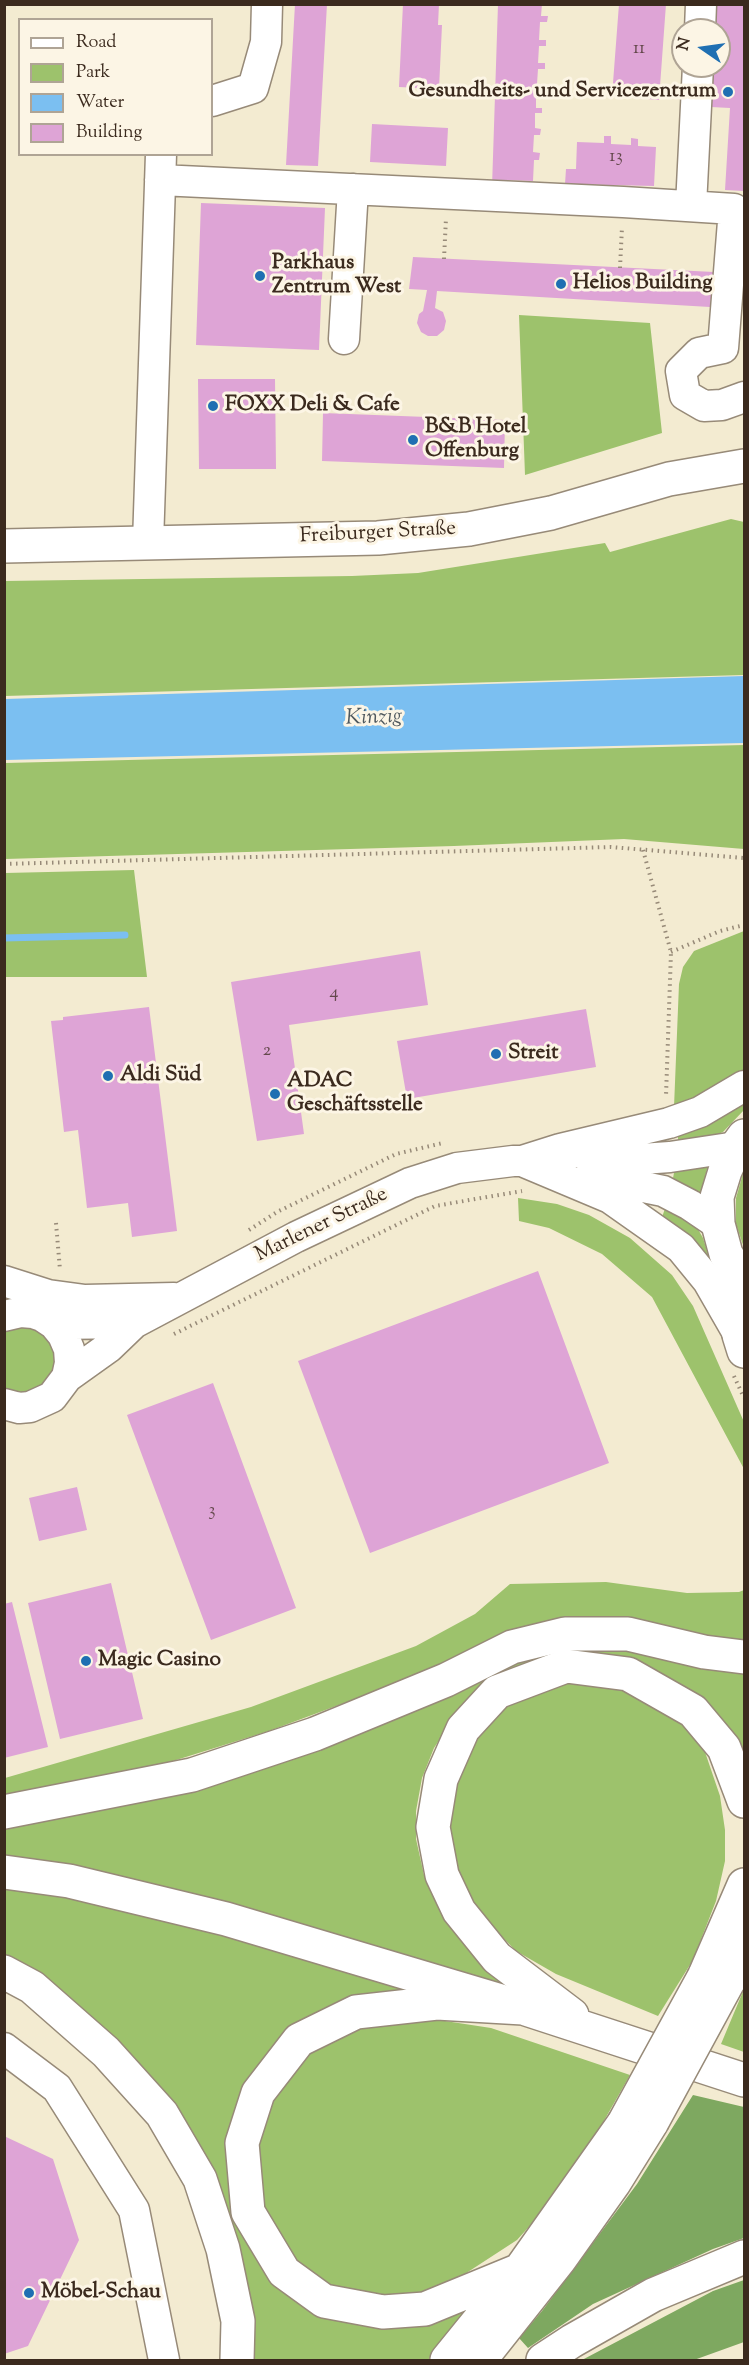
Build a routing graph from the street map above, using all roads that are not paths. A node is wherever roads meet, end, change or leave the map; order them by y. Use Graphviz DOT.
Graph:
graph roads {
  1 [pos="267,4"];
  2 [pos="697,78"];
  3 [pos="213,101"];
  4 [pos="161,167"];
  5 [pos="353,189"];
  6 [pos="691,206"];
  7 [pos="344,339"];
  8 [pos="744,397"];
  9 [pos="744,466"];
  10 [pos="148,543"];
  11 [pos="4,546"];
  12 [pos="744,1086"];
  13 [pos="740,1142"];
  14 [pos="558,1163"];
  15 [pos="718,1224"];
  16 [pos="4,1281"];
  17 [pos="743,1282"];
  18 [pos="180,1298"];
  19 [pos="6,1314"];
  20 [pos="134,1323"];
  21 [pos="54,1324"];
  22 [pos="742,1343"];
  23 [pos="67,1377"];
  24 [pos="5,1406"];
  25 [pos="744,1657"];
  26 [pos="744,1801"];
  27 [pos="4,1812"];
  28 [pos="4,1872"];
  29 [pos="744,1885"];
  30 [pos="744,1944"];
  31 [pos="4,1972"];
  32 [pos="716,1980"];
  33 [pos="523,2008"];
  34 [pos="593,2031"];
  35 [pos="4,2048"];
  36 [pos="744,2080"];
  37 [pos="638,2123"];
  38 [pos="744,2257"];
  39 [pos="520,2270"];
  40 [pos="164,2361"];
  41 [pos="237,2361"];
  42 [pos="447,2361"];
  43 [pos="480,2361"];
  44 [pos="543,2361"];
  1 -- 3 [label="street"];
  2 -- 6 [label="street"];
  4 -- 5 [label="street"];
  4 -- 10 [label="street"];
  5 -- 6 [label="street"];
  5 -- 7 [label="street"];
  6 -- 8 [label="street"];
  9 -- 10 [label="main road, Freiburger Straße"];
  10 -- 11 [label="main road, Freiburger Straße"];
  12 -- 14 [label="street"];
  13 -- 14 [label="street, Marlener Straße"];
  13 -- 15 [label="main road"];
  14 -- 15 [label="street, Marlener Straße"];
  14 -- 18 [label="street, Marlener Straße"];
  14 -- 22 [label="street, Marlener Straße"];
  15 -- 17 [label="main road"];
  16 -- 18 [label="street"];
  17 -- 22 [label="main road"];
  18 -- 20 [label="street, Marlener Straße"];
  19 -- 21 [label="street"];
  20 -- 21 [label="street, Marlener Straße"];
  20 -- 23 [label="street, Marlener Straße"];
  21 -- 23 [label="street"];
  23 -- 24 [label="street, Marlener Straße"];
  25 -- 27 [label="main road"];
  26 -- 34 [label="main road"];
  28 -- 33 [label="main road"];
  29 -- 32 [label="main road"];
  30 -- 32 [label="main road"];
  31 -- 41 [label="main road"];
  32 -- 37 [label="main road, bridge"];
  33 -- 34 [label="main road"];
  33 -- 39 [label="main road"];
  34 -- 36 [label="main road"];
  35 -- 40 [label="street"];
  37 -- 39 [label="main road"];
  37 -- 43 [label="main road"];
  38 -- 44 [label="main road"];
  39 -- 42 [label="main road"];
}
